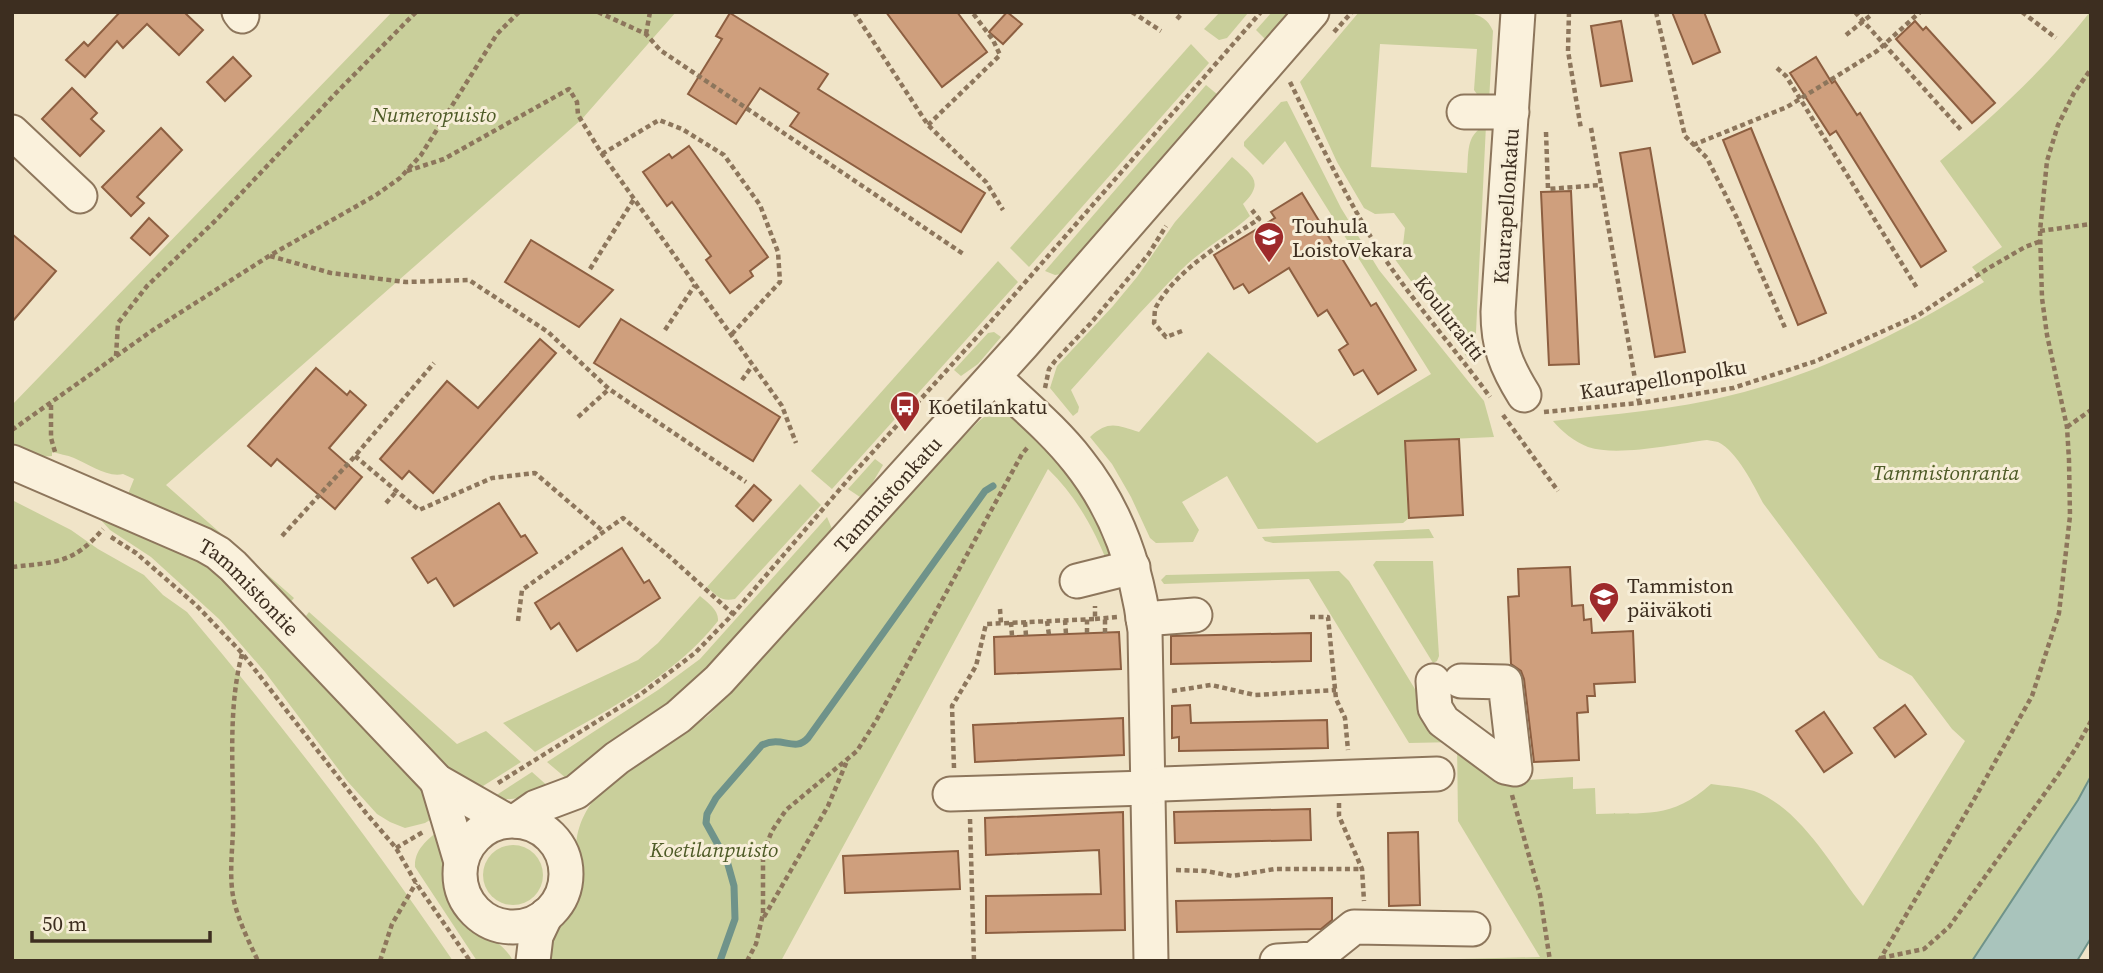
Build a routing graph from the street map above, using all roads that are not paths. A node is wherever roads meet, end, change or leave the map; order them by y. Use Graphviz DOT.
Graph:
graph roads {
  1 [pos="1518,12"];
  2 [pos="1320,26"];
  3 [pos="1464,112"];
  4 [pos="1512,112"];
  5 [pos="12,132"];
  6 [pos="80,196"];
  7 [pos="994,377"];
  8 [pos="1506,403"];
  9 [pos="12,463"];
  10 [pos="1133,567"];
  11 [pos="1085,579"];
  12 [pos="1195,615"];
  13 [pos="1143,619"];
  14 [pos="1504,767"];
  15 [pos="1437,774"];
  16 [pos="1147,788"];
  17 [pos="576,792"];
  18 [pos="958,794"];
  19 [pos="460,808"];
  20 [pos="512,821"];
  21 [pos="559,851"];
  22 [pos="461,862"];
  23 [pos="546,915"];
  24 [pos="499,925"];
  25 [pos="1473,929"];
  26 [pos="1315,960"];
  27 [pos="522,961"];
  28 [pos="533,961"];
  29 [pos="1151,961"];
  30 [pos="1277,961"];
  1 -- 4 [label="street, Kaurapellonkatu"];
  2 -- 7 [label="street, Tammistonkatu"];
  3 -- 4 [label="street"];
  4 -- 8 [label="street, Kaurapellonkatu"];
  5 -- 6 [label="street"];
  7 -- 10 [label="street"];
  7 -- 17 [label="street, Tammistonkatu"];
  9 -- 19 [label="street, Tammistontie"];
  10 -- 11 [label="street"];
  10 -- 13 [label="street"];
  12 -- 13 [label="street"];
  13 -- 16 [label="street"];
  14 -- 14 [label="street"];
  15 -- 16 [label="street"];
  16 -- 18 [label="street"];
  16 -- 29 [label="street"];
  17 -- 20 [label="street, Tammistonkatu"];
  17 -- 21 [label="street"];
  19 -- 20 [label="street, Tammistontie"];
  19 -- 22 [label="street"];
  20 -- 21 [label="street"];
  20 -- 22 [label="street"];
  21 -- 23 [label="street"];
  22 -- 24 [label="street"];
  23 -- 24 [label="street"];
  23 -- 28 [label="street"];
  24 -- 27 [label="street"];
  25 -- 26 [label="street"];
  26 -- 30 [label="street"];
}
